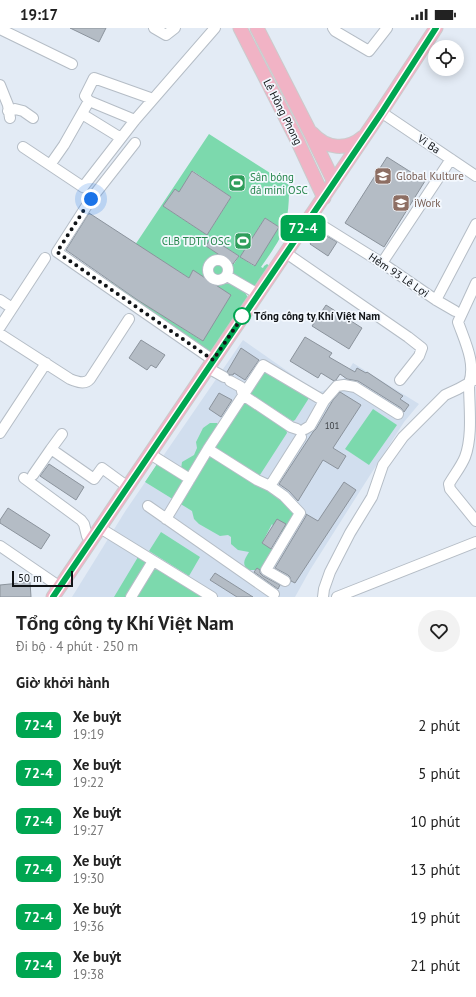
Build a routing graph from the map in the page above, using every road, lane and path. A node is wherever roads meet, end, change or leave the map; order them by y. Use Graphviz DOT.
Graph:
graph roads {
  1 [pos="154,28"];
  2 [pos="175,28"];
  3 [pos="214,28"];
  4 [pos="240,28"];
  5 [pos="257,28"];
  6 [pos="333,28"];
  7 [pos="387,28"];
  8 [pos="436,28"];
  9 [pos="0,29"];
  10 [pos="72,64"];
  11 [pos="1,90"];
  12 [pos="153,99"];
  13 [pos="89,101"];
  14 [pos="382,112"];
  15 [pos="82,114"];
  16 [pos="32,118"];
  17 [pos="135,120"];
  18 [pos="310,132"];
  19 [pos="368,132"];
  20 [pos="121,138"];
  21 [pos="135,143"];
  22 [pos="23,147"];
  23 [pos="319,150"];
  24 [pos="304,156"];
  25 [pos="451,159"];
  26 [pos="50,165"];
  27 [pos="475,174"];
  28 [pos="334,182"];
  29 [pos="324,198"];
  30 [pos="310,218"];
  31 [pos="476,224"];
  32 [pos="286,253"];
  33 [pos="45,258"];
  34 [pos="382,263"];
  35 [pos="227,276"];
  36 [pos="476,283"];
  37 [pos="258,294"];
  38 [pos="0,300"];
  39 [pos="436,300"];
  40 [pos="12,308"];
  41 [pos="455,311"];
  42 [pos="129,319"];
  43 [pos="0,327"];
  44 [pos="0,334"];
  45 [pos="46,363"];
  46 [pos="211,364"];
  47 [pos="400,380"];
  48 [pos="472,381"];
  49 [pos="243,395"];
  50 [pos="324,401"];
  51 [pos="398,414"];
  52 [pos="301,432"];
  53 [pos="0,433"];
  54 [pos="62,434"];
  55 [pos="52,449"];
  56 [pos="208,449"];
  57 [pos="150,454"];
  58 [pos="190,479"];
  59 [pos="270,486"];
  60 [pos="128,487"];
  61 [pos="148,506"];
  62 [pos="166,519"];
  63 [pos="476,521"];
  64 [pos="100,528"];
  65 [pos="92,541"];
  66 [pos="476,542"];
  67 [pos="0,546"];
  68 [pos="154,561"];
  69 [pos="285,581"];
  70 [pos="56,592"];
  71 [pos="274,594"];
  72 [pos="130,597"];
  73 [pos="212,597"];
  74 [pos="323,597"];
  75 [pos="337,597"];
  1 -- 2 [label="street"];
  3 -- 12 [label="street"];
  4 -- 24 [label="main road, Lê Hồng Phong"];
  5 -- 18 [label="main road, Lê Hồng Phong"];
  6 -- 7 [label="street"];
  8 -- 14 [label="main road"];
  9 -- 10 [label="street"];
  11 -- 16 [label="street"];
  12 -- 13 [label="street"];
  12 -- 17 [label="street"];
  13 -- 15 [label="street"];
  13 -- 17 [label="street"];
  14 -- 19 [label="main road"];
  14 -- 25 [label="street, Vi Ba"];
  15 -- 20 [label="street"];
  15 -- 26 [label="street"];
  17 -- 20 [label="street"];
  18 -- 19 [label="main road"];
  18 -- 23 [label="main road, Lê Hồng Phong"];
  19 -- 28 [label="main road"];
  20 -- 26 [label="street"];
  21 -- 46 [label="street"];
  22 -- 26 [label="street"];
  23 -- 24 [label="main road"];
  23 -- 28 [label="main road, Lê Hồng Phong"];
  24 -- 29 [label="main road, Lê Hồng Phong"];
  25 -- 27 [label="street, Vi Ba"];
  25 -- 34 [label="street"];
  28 -- 29 [label="main road"];
  29 -- 30 [label="main road"];
  30 -- 32 [label="main road"];
  30 -- 34 [label="street, Hẻm 93 Lê Lợi"];
  31 -- 39 [label="street, Hẻm 93 Lê Lợi"];
  32 -- 37 [label="main road"];
  32 -- 47 [label="street"];
  33 -- 40 [label="street"];
  34 -- 39 [label="street, Hẻm 93 Lê Lợi"];
  35 -- 37 [label="street"];
  36 -- 48 [label="street"];
  37 -- 46 [label="main road"];
  38 -- 40 [label="street"];
  39 -- 41 [label="street"];
  40 -- 43 [label="street"];
  42 -- 45 [label="street"];
  44 -- 45 [label="street"];
  45 -- 53 [label="street"];
  46 -- 49 [label="street"];
  46 -- 57 [label="main road"];
  48 -- 63 [label="street"];
  48 -- 74 [label="street"];
  49 -- 50 [label="street"];
  49 -- 52 [label="street"];
  49 -- 56 [label="street"];
  50 -- 51 [label="street"];
  50 -- 52 [label="street"];
  52 -- 59 [label="street"];
  54 -- 55 [label="street"];
  55 -- 60 [label="street"];
  55 -- 65 [label="street"];
  56 -- 58 [label="street"];
  56 -- 59 [label="street"];
  57 -- 58 [label="street"];
  57 -- 60 [label="main road"];
  58 -- 62 [label="street"];
  59 -- 69 [label="street"];
  60 -- 64 [label="main road"];
  61 -- 62 [label="street"];
  62 -- 71 [label="street"];
  64 -- 65 [label="main road"];
  64 -- 68 [label="street"];
  65 -- 70 [label="main road"];
  66 -- 75 [label="street"];
  67 -- 70 [label="street"];
  68 -- 72 [label="street"];
  68 -- 73 [label="street"];
}
